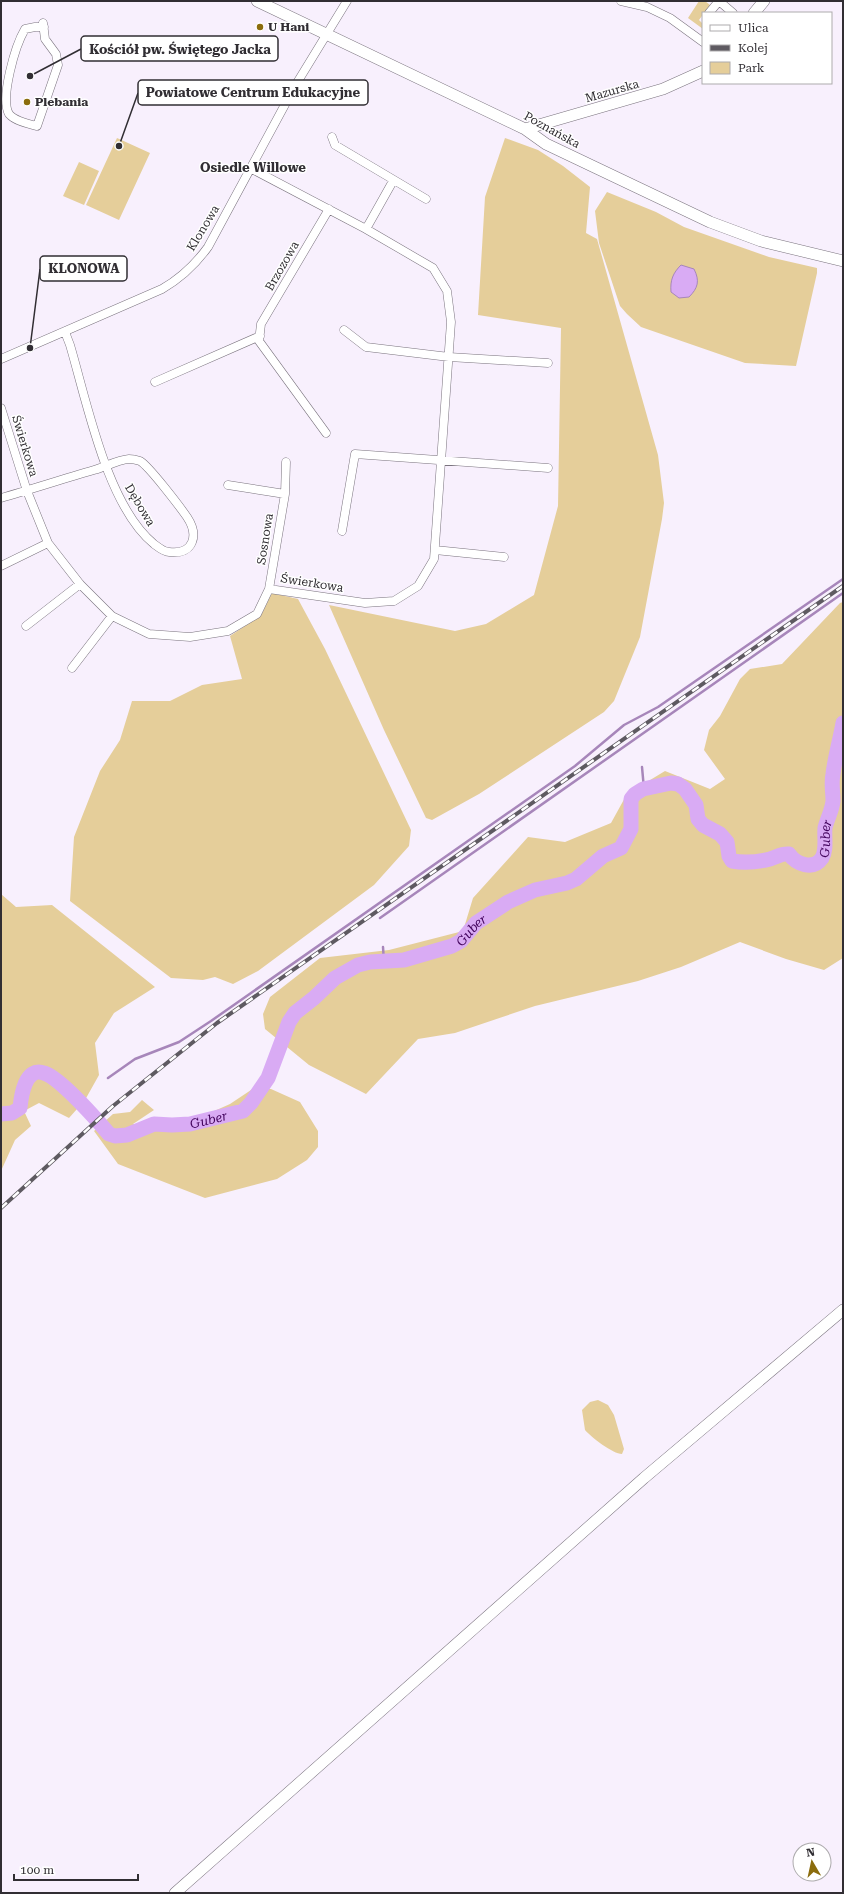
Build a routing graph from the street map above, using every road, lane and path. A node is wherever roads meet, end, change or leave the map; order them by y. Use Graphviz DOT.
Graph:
graph roads {
  1 [pos="257,1"];
  2 [pos="346,1"];
  3 [pos="621,1"];
  4 [pos="719,1"];
  5 [pos="764,1"];
  6 [pos="710,12"];
  7 [pos="732,12"];
  8 [pos="755,12"];
  9 [pos="44,25"];
  10 [pos="325,34"];
  11 [pos="702,41"];
  12 [pos="702,71"];
  13 [pos="525,129"];
  14 [pos="332,137"];
  15 [pos="250,168"];
  16 [pos="394,181"];
  17 [pos="426,199"];
  18 [pos="329,209"];
  19 [pos="366,229"];
  20 [pos="843,261"];
  21 [pos="344,330"];
  22 [pos="65,332"];
  23 [pos="260,336"];
  24 [pos="449,357"];
  25 [pos="1,359"];
  26 [pos="548,363"];
  27 [pos="155,382"];
  28 [pos="1,408"];
  29 [pos="326,433"];
  30 [pos="134,459"];
  31 [pos="441,460"];
  32 [pos="286,462"];
  33 [pos="105,467"];
  34 [pos="548,468"];
  35 [pos="228,485"];
  36 [pos="26,491"];
  37 [pos="285,494"];
  38 [pos="1,498"];
  39 [pos="342,531"];
  40 [pos="48,543"];
  41 [pos="435,550"];
  42 [pos="504,557"];
  43 [pos="1,566"];
  44 [pos="80,584"];
  45 [pos="269,589"];
  46 [pos="112,616"];
  47 [pos="26,626"];
  48 [pos="72,668"];
  49 [pos="843,1310"];
  50 [pos="175,1893"];
  1 -- 10 [label="main road, Poznańska"];
  2 -- 10 [label="street, Klonowa"];
  3 -- 11 [label="street"];
  4 -- 6 [label="street"];
  4 -- 7 [label="street"];
  5 -- 8 [label="main road"];
  9 -- 9 [label="street"];
  10 -- 13 [label="main road, Poznańska"];
  10 -- 15 [label="street, Klonowa"];
  12 -- 13 [label="main road, Mazurska"];
  13 -- 20 [label="main road, Poznańska"];
  14 -- 16 [label="street"];
  15 -- 18 [label="street, Świerkowa"];
  15 -- 22 [label="street, Klonowa"];
  16 -- 17 [label="street"];
  16 -- 19 [label="street"];
  18 -- 19 [label="street, Świerkowa"];
  18 -- 23 [label="street, Brzozowa"];
  19 -- 24 [label="street, Świerkowa"];
  21 -- 24 [label="street"];
  22 -- 25 [label="street, Klonowa"];
  22 -- 33 [label="street, Dębowa"];
  23 -- 27 [label="street"];
  23 -- 29 [label="street"];
  24 -- 26 [label="street"];
  24 -- 31 [label="street, Świerkowa"];
  28 -- 36 [label="street, Świerkowa"];
  30 -- 33 [label="street, Świerkowa"];
  30 -- 33 [label="street, Dębowa"];
  31 -- 34 [label="street"];
  31 -- 39 [label="street"];
  31 -- 41 [label="street, Świerkowa"];
  32 -- 37 [label="street, Sosnowa"];
  33 -- 36 [label="street, Świerkowa"];
  35 -- 37 [label="street"];
  36 -- 38 [label="street, Świerkowa"];
  36 -- 40 [label="street, Świerkowa"];
  37 -- 45 [label="street, Sosnowa"];
  40 -- 43 [label="street"];
  40 -- 44 [label="street, Świerkowa"];
  41 -- 42 [label="street"];
  41 -- 45 [label="street, Świerkowa"];
  44 -- 46 [label="street, Świerkowa"];
  44 -- 47 [label="street"];
  45 -- 46 [label="street, Świerkowa"];
  46 -- 48 [label="street"];
  49 -- 50 [label="main road"];
}
